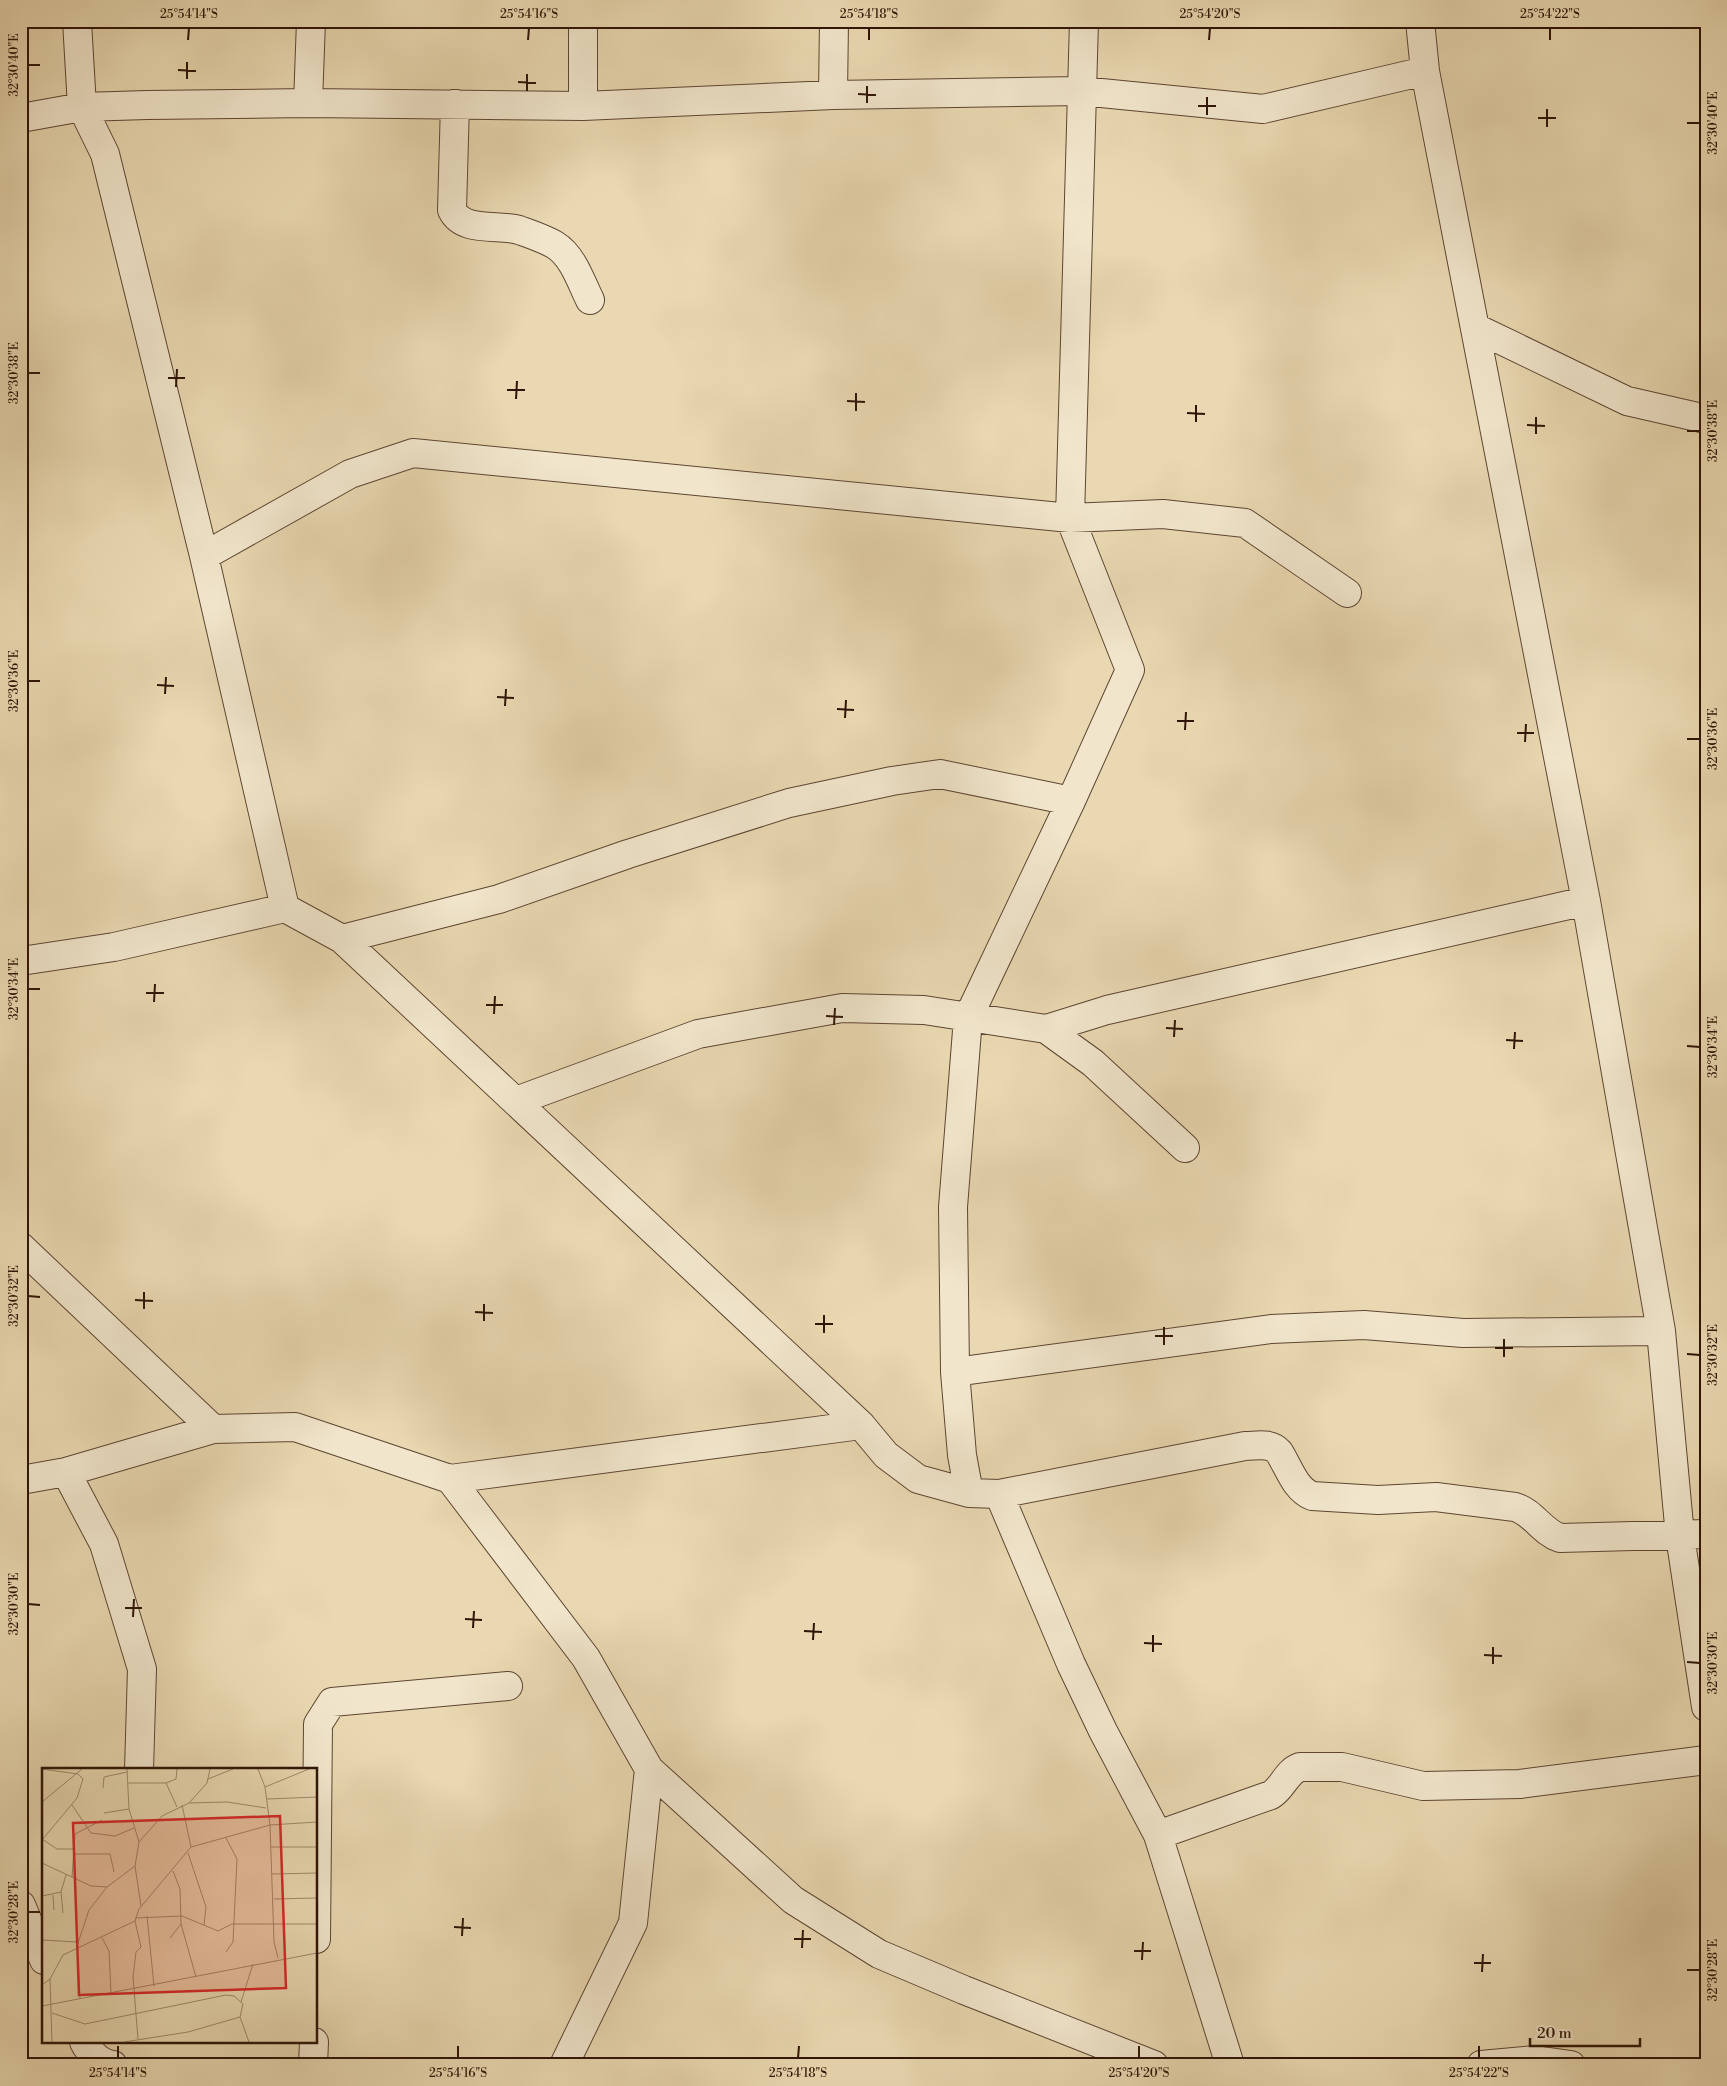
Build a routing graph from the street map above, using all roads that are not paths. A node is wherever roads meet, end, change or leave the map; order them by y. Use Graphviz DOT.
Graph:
graph roads {
  1 [pos="77,21"];
  2 [pos="311,21"];
  3 [pos="583,21"];
  4 [pos="834,21"];
  5 [pos="1084,21"];
  6 [pos="1420,21"];
  7 [pos="1425,71"];
  8 [pos="1082,91"];
  9 [pos="833,95"];
  10 [pos="308,102"];
  11 [pos="456,104"];
  12 [pos="583,106"];
  13 [pos="82,107"];
  14 [pos="21,118"];
  15 [pos="590,300"];
  16 [pos="1476,328"];
  17 [pos="1706,419"];
  18 [pos="1070,518"];
  19 [pos="204,556"];
  20 [pos="1347,593"];
  21 [pos="1071,801"];
  22 [pos="1586,901"];
  23 [pos="285,908"];
  24 [pos="342,939"];
  25 [pos="21,961"];
  26 [pos="968,1018"];
  27 [pos="1046,1029"];
  28 [pos="516,1101"];
  29 [pos="1186,1148"];
  30 [pos="21,1247"];
  31 [pos="1661,1331"];
  32 [pos="955,1372"];
  33 [pos="861,1425"];
  34 [pos="213,1428"];
  35 [pos="66,1472"];
  36 [pos="21,1480"];
  37 [pos="450,1480"];
  38 [pos="969,1493"];
  39 [pos="999,1494"];
  40 [pos="1693,1535"];
  41 [pos="508,1686"];
  42 [pos="1706,1707"];
  43 [pos="1706,1760"];
  44 [pos="139,1768"];
  45 [pos="318,1768"];
  46 [pos="649,1769"];
  47 [pos="1158,1835"];
  48 [pos="21,1905"];
  49 [pos="38,1960"];
  50 [pos="85,2044"];
  51 [pos="314,2044"];
  52 [pos="112,2065"];
  53 [pos="313,2065"];
  54 [pos="564,2065"];
  55 [pos="1154,2065"];
  56 [pos="1230,2065"];
  57 [pos="1481,2065"];
  58 [pos="1571,2065"];
  1 -- 13 [label="street"];
  2 -- 10 [label="street"];
  3 -- 12 [label="street"];
  4 -- 9 [label="street"];
  5 -- 8 [label="street"];
  6 -- 7 [label="street"];
  7 -- 8 [label="street"];
  7 -- 16 [label="street"];
  8 -- 9 [label="street"];
  8 -- 18 [label="street"];
  9 -- 12 [label="street"];
  10 -- 11 [label="street"];
  10 -- 13 [label="street"];
  11 -- 12 [label="street"];
  11 -- 15 [label="street"];
  13 -- 14 [label="street"];
  13 -- 19 [label="street"];
  16 -- 17 [label="street"];
  16 -- 22 [label="street"];
  18 -- 19 [label="street"];
  18 -- 20 [label="street"];
  18 -- 21 [label="street"];
  19 -- 23 [label="street"];
  21 -- 24 [label="street"];
  21 -- 26 [label="street"];
  22 -- 27 [label="street"];
  22 -- 31 [label="street"];
  23 -- 24 [label="street"];
  23 -- 25 [label="street"];
  24 -- 28 [label="street"];
  26 -- 27 [label="street"];
  26 -- 28 [label="street"];
  26 -- 32 [label="street"];
  27 -- 29 [label="street"];
  28 -- 33 [label="street"];
  30 -- 34 [label="street"];
  31 -- 32 [label="street"];
  31 -- 40 [label="street"];
  32 -- 38 [label="street"];
  33 -- 37 [label="street"];
  33 -- 38 [label="street"];
  34 -- 35 [label="street"];
  34 -- 37 [label="street"];
  35 -- 36 [label="street"];
  35 -- 44 [label="street"];
  37 -- 46 [label="street"];
  38 -- 39 [label="street"];
  39 -- 40 [label="street"];
  39 -- 47 [label="street"];
  40 -- 42 [label="street"];
  41 -- 45 [label="street"];
  43 -- 47 [label="street"];
  46 -- 54 [label="street"];
  46 -- 55 [label="street"];
  47 -- 56 [label="street"];
  48 -- 49 [label="street"];
  50 -- 52 [label="street"];
  51 -- 53 [label="street"];
  57 -- 58 [label="street"];
}
